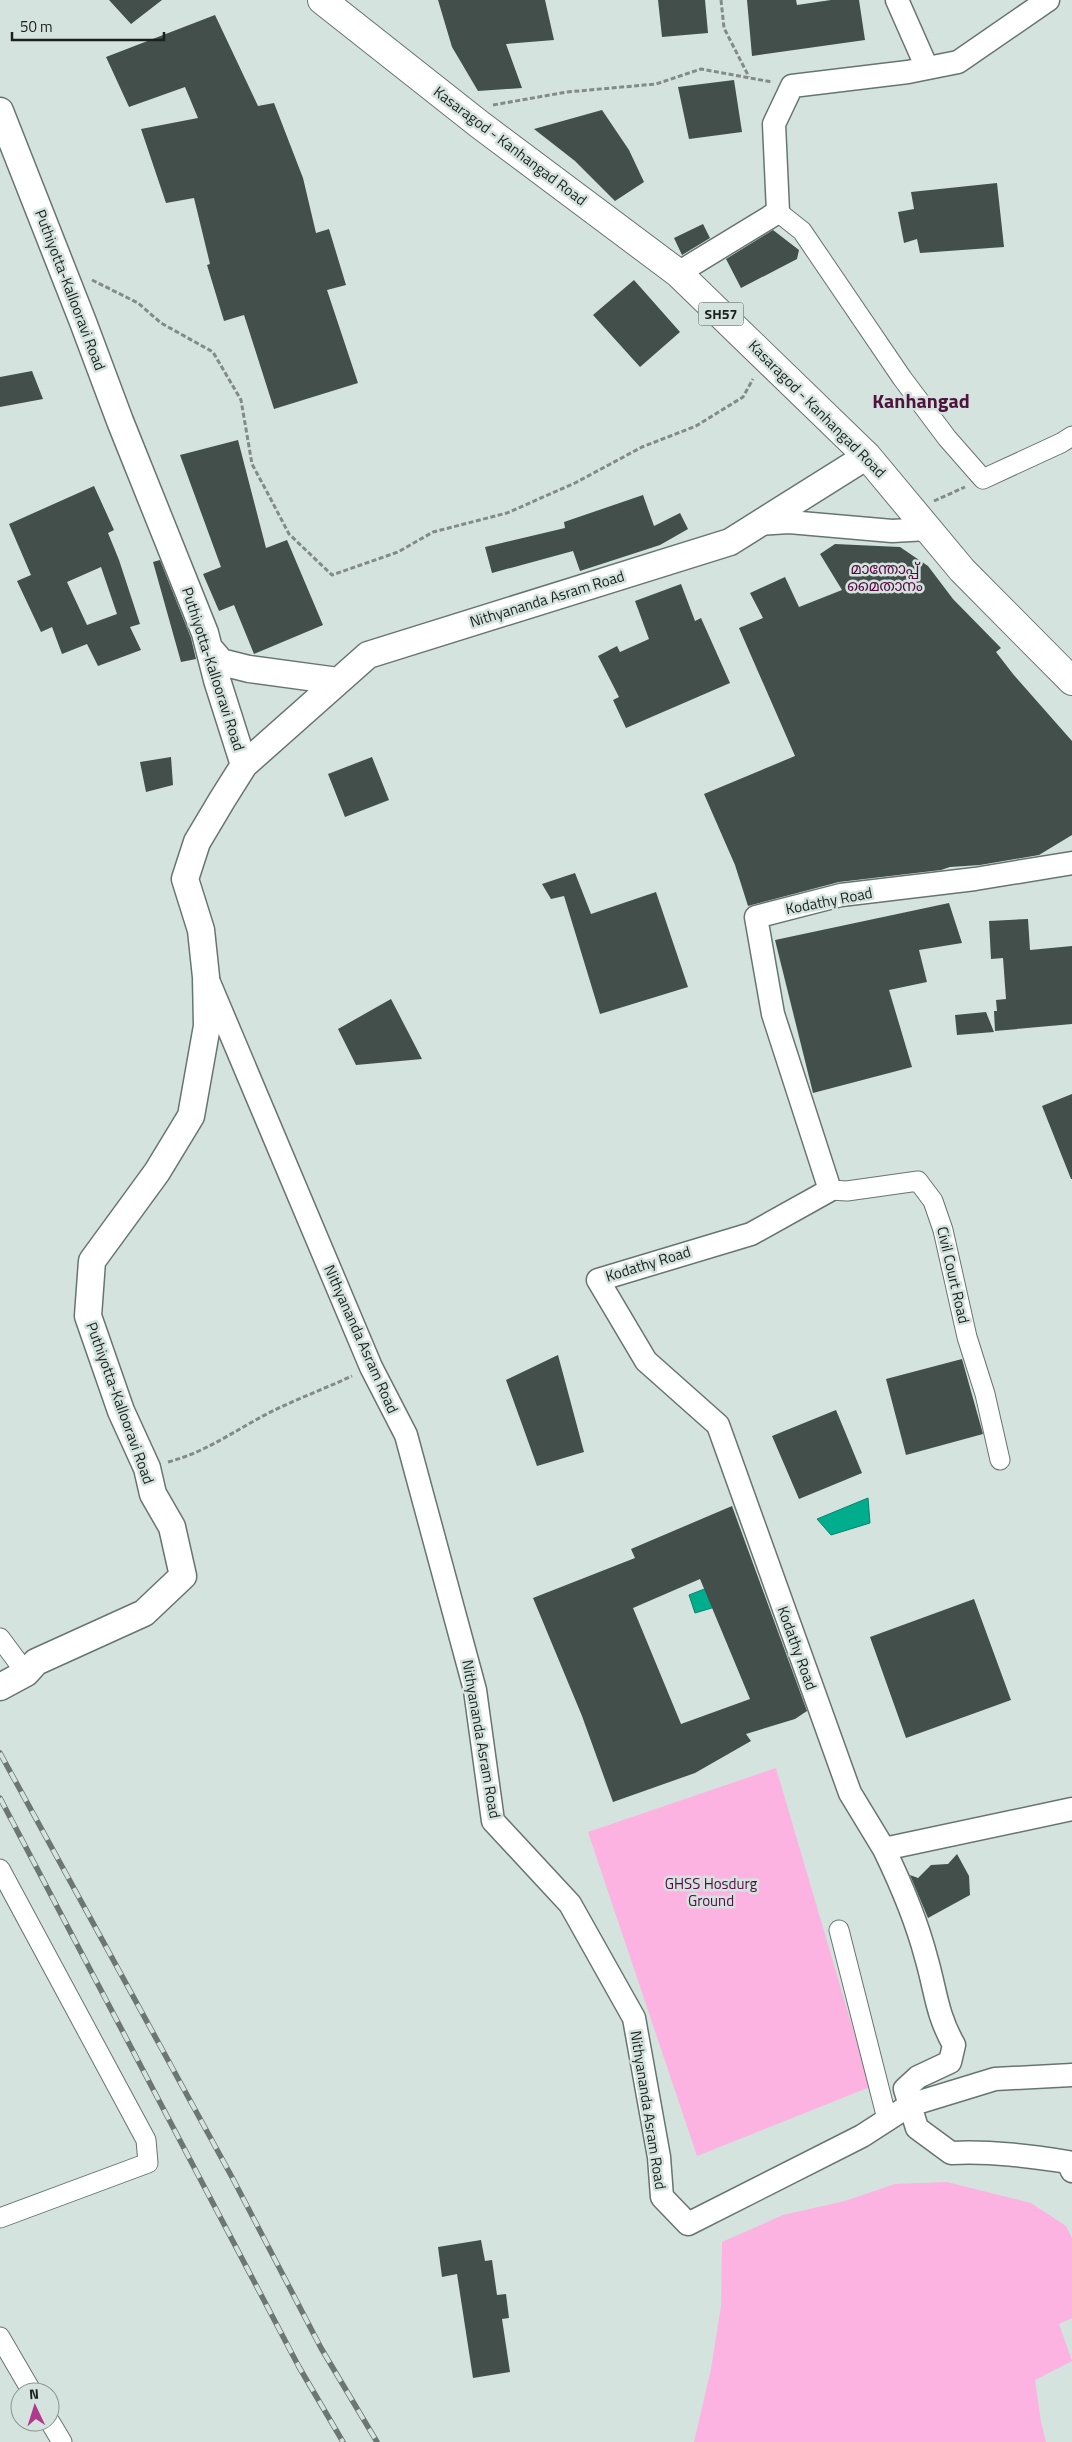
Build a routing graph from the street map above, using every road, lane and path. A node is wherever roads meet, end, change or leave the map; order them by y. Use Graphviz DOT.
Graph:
graph roads {
  1 [pos="322,0"];
  2 [pos="722,0"];
  3 [pos="896,0"];
  4 [pos="1048,0"];
  5 [pos="927,68"];
  6 [pos="749,77"];
  7 [pos="792,86"];
  8 [pos="460,109"];
  9 [pos="0,111"];
  10 [pos="778,212"];
  11 [pos="61,265"];
  12 [pos="678,273"];
  13 [pos="766,357"];
  14 [pos="1072,436"];
  15 [pos="868,456"];
  16 [pos="983,479"];
  17 [pos="920,520"];
  18 [pos="759,524"];
  19 [pos="209,648"];
  20 [pos="338,681"];
  21 [pos="1072,681"];
  22 [pos="244,765"];
  23 [pos="1072,863"];
  24 [pos="206,977"];
  25 [pos="830,1190"];
  26 [pos="371,1367"];
  27 [pos="1000,1460"];
  28 [pos="147,1468"];
  29 [pos="0,1638"];
  30 [pos="26,1673"];
  31 [pos="0,1687"];
  32 [pos="1072,1809"];
  33 [pos="884,1849"];
  34 [pos="0,1869"];
  35 [pos="839,1930"];
  36 [pos="1072,2075"];
  37 [pos="910,2104"];
  38 [pos="887,2119"];
  39 [pos="1071,2165"];
  40 [pos="0,2218"];
  41 [pos="0,2337"];
  42 [pos="26,2382"];
  1 -- 8 [label="main road, Kasaragod - Kanhangad Road / SH57"];
  2 -- 6 [label="path"];
  3 -- 5 [label="street"];
  4 -- 5 [label="street"];
  5 -- 7 [label="street"];
  6 -- 7 [label="path"];
  6 -- 8 [label="path"];
  7 -- 10 [label="street"];
  8 -- 12 [label="main road, Kasaragod - Kanhangad Road / SH57"];
  9 -- 11 [label="main road, Puthiyotta-Kallooravi Road"];
  10 -- 12 [label="street"];
  10 -- 16 [label="street"];
  11 -- 13 [label="path"];
  11 -- 19 [label="main road, Puthiyotta-Kallooravi Road"];
  12 -- 13 [label="main road, Kasaragod - Kanhangad Road / SH57"];
  13 -- 15 [label="main road, Kasaragod - Kanhangad Road / SH57"];
  14 -- 16 [label="street"];
  15 -- 17 [label="main road, Kasaragod - Kanhangad Road / SH57"];
  15 -- 18 [label="main road, Nithyananda Asram Road"];
  16 -- 17 [label="path"];
  17 -- 18 [label="street"];
  17 -- 21 [label="main road, Kasaragod - Kanhangad Road / SH57"];
  18 -- 20 [label="main road, Nithyananda Asram Road"];
  19 -- 20 [label="main road"];
  19 -- 22 [label="main road, Puthiyotta-Kallooravi Road"];
  20 -- 22 [label="main road, Nithyananda Asram Road"];
  22 -- 24 [label="main road, Puthiyotta-Kallooravi Road"];
  23 -- 25 [label="street, Kodathy Road"];
  24 -- 26 [label="street, Nithyananda Asram Road"];
  24 -- 28 [label="main road, Puthiyotta-Kallooravi Road"];
  25 -- 27 [label="street, Civil Court Road"];
  25 -- 33 [label="street, Kodathy Road"];
  26 -- 28 [label="path"];
  26 -- 38 [label="street, Nithyananda Asram Road"];
  28 -- 30 [label="main road, Puthiyotta-Kallooravi Road"];
  29 -- 30 [label="street"];
  30 -- 31 [label="main road, Puthiyotta-Kallooravi Road"];
  32 -- 33 [label="street"];
  33 -- 37 [label="street"];
  34 -- 40 [label="street"];
  35 -- 38 [label="street"];
  36 -- 37 [label="street, Nithyananda Asram Road"];
  37 -- 38 [label="street, Nithyananda Asram Road"];
  37 -- 39 [label="street"];
  41 -- 42 [label="street"];
}
